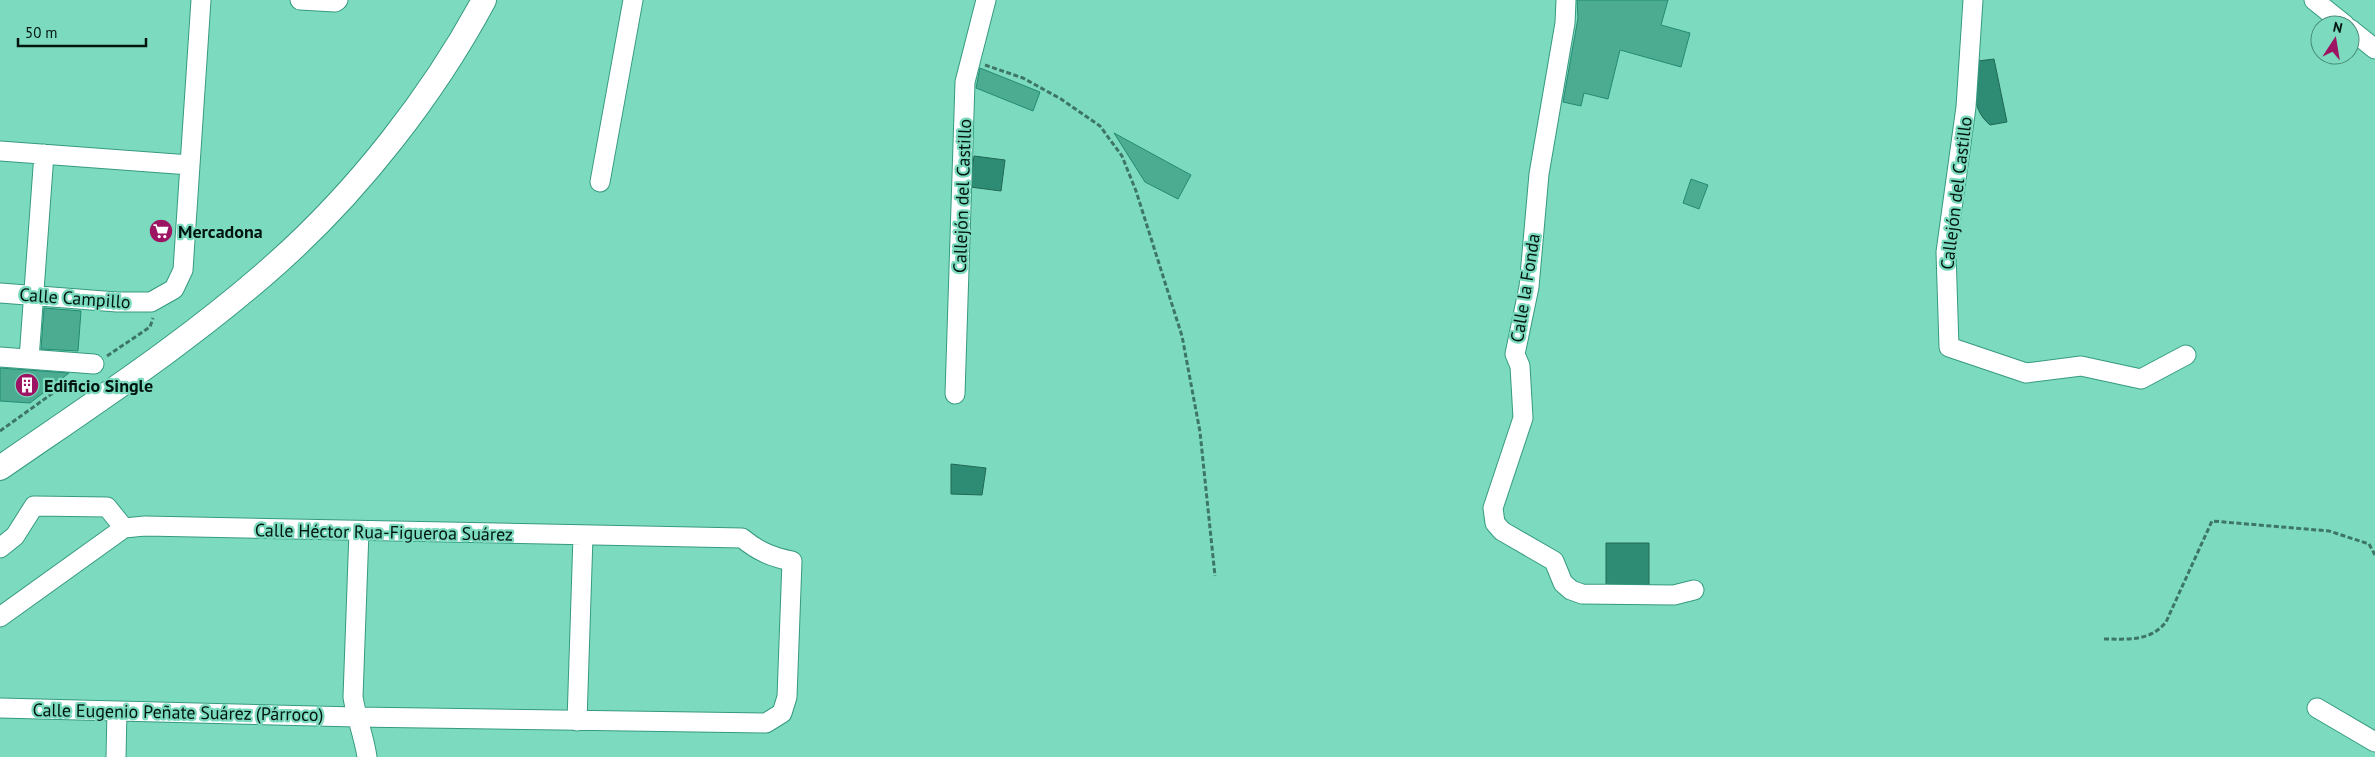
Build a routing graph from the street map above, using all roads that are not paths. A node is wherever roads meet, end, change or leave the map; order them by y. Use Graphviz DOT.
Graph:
graph roads {
  1 [pos="201,0"];
  2 [pos="300,0"];
  3 [pos="338,0"];
  4 [pos="484,0"];
  5 [pos="633,0"];
  6 [pos="986,0"];
  7 [pos="1566,0"];
  8 [pos="1974,0"];
  9 [pos="2314,0"];
  10 [pos="2333,15"];
  11 [pos="2360,37"];
  12 [pos="2375,50"];
  13 [pos="0,151"];
  14 [pos="44,154"];
  15 [pos="190,165"];
  16 [pos="600,182"];
  17 [pos="0,293"];
  18 [pos="33,295"];
  19 [pos="2186,355"];
  20 [pos="0,357"];
  21 [pos="29,359"];
  22 [pos="94,364"];
  23 [pos="955,394"];
  24 [pos="0,468"];
  25 [pos="124,528"];
  26 [pos="359,531"];
  27 [pos="583,536"];
  28 [pos="0,548"];
  29 [pos="792,560"];
  30 [pos="1694,590"];
  31 [pos="0,617"];
  32 [pos="0,708"];
  33 [pos="2317,708"];
  34 [pos="117,710"];
  35 [pos="356,717"];
  36 [pos="577,721"];
  37 [pos="2375,742"];
  38 [pos="116,757"];
  39 [pos="367,757"];
  1 -- 15 [label="street"];
  2 -- 3 [label="street"];
  4 -- 24 [label="main road"];
  5 -- 16 [label="street"];
  6 -- 23 [label="street, Callejón del Castillo"];
  7 -- 30 [label="street, Calle la Fonda"];
  8 -- 19 [label="street, Callejón del Castillo"];
  9 -- 10 [label="street"];
  11 -- 12 [label="street"];
  13 -- 14 [label="street"];
  14 -- 15 [label="street"];
  14 -- 18 [label="street"];
  15 -- 18 [label="street, Calle Campillo"];
  17 -- 18 [label="street, Calle Campillo"];
  18 -- 21 [label="street"];
  20 -- 21 [label="street"];
  21 -- 22 [label="street"];
  25 -- 26 [label="street, Calle Héctor Rua-Figueroa Suárez"];
  25 -- 28 [label="street"];
  25 -- 31 [label="street"];
  26 -- 27 [label="street, Calle Héctor Rua-Figueroa Suárez"];
  26 -- 35 [label="street"];
  27 -- 29 [label="street, Calle Héctor Rua-Figueroa Suárez"];
  27 -- 36 [label="street"];
  29 -- 36 [label="street, Calle Eugenio Peñate Suárez (Párroco)"];
  32 -- 34 [label="street, Calle Eugenio Peñate Suárez (Párroco)"];
  33 -- 37 [label="street"];
  34 -- 35 [label="street, Calle Eugenio Peñate Suárez (Párroco)"];
  34 -- 38 [label="street"];
  35 -- 36 [label="street, Calle Eugenio Peñate Suárez (Párroco)"];
  35 -- 39 [label="street"];
}
